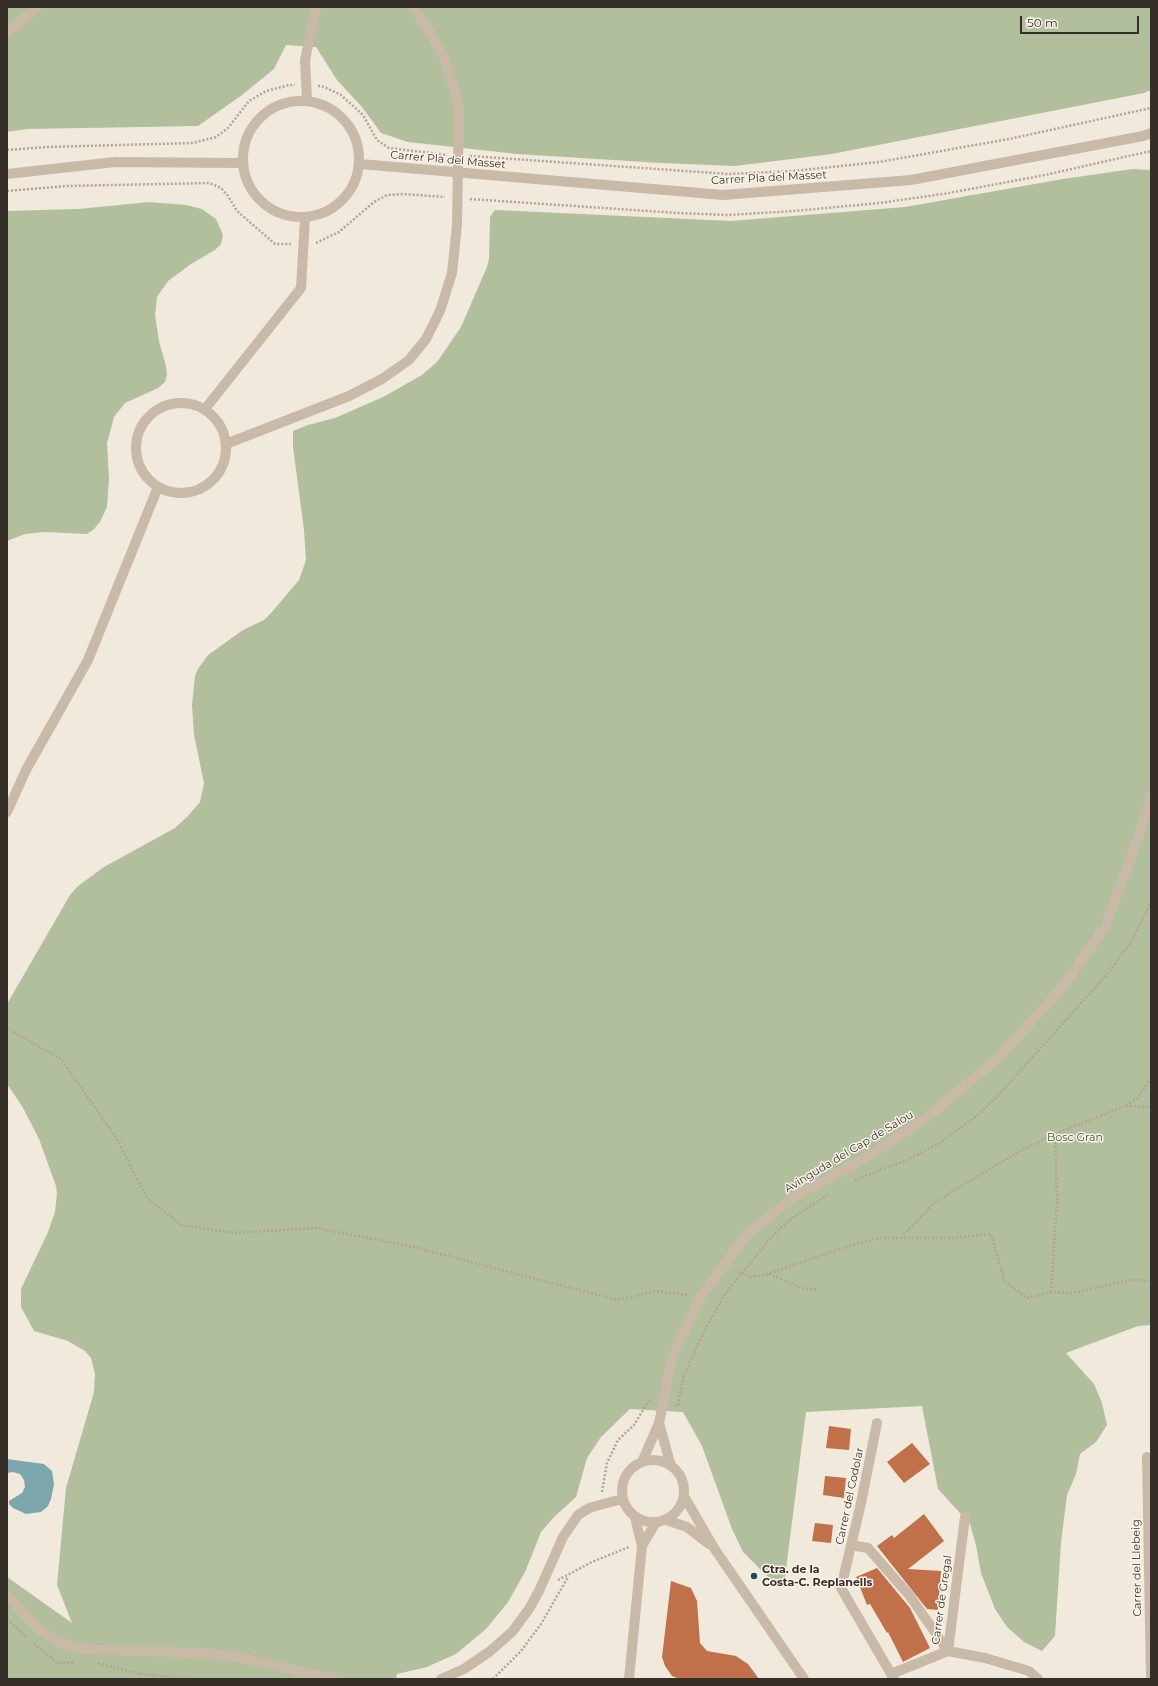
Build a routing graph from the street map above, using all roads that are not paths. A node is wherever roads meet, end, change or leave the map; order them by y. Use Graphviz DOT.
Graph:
graph roads {
  1 [pos="38,7"];
  2 [pos="316,7"];
  3 [pos="413,7"];
  4 [pos="7,32"];
  5 [pos="307,101"];
  6 [pos="1151,133"];
  7 [pos="242,164"];
  8 [pos="360,164"];
  9 [pos="7,174"];
  10 [pos="305,218"];
  11 [pos="205,410"];
  12 [pos="226,444"];
  13 [pos="158,487"];
  14 [pos="1151,796"];
  15 [pos="7,812"];
  16 [pos="659,1423"];
  17 [pos="877,1423"];
  18 [pos="1147,1457"];
  19 [pos="642,1462"];
  20 [pos="671,1466"];
  21 [pos="684,1496"];
  22 [pos="622,1499"];
  23 [pos="636,1517"];
  24 [pos="965,1517"];
  25 [pos="661,1521"];
  26 [pos="851,1545"];
  27 [pos="642,1546"];
  28 [pos="714,1548"];
  29 [pos="7,1595"];
  30 [pos="948,1651"];
  31 [pos="892,1676"];
  32 [pos="332,1679"];
  33 [pos="441,1679"];
  34 [pos="629,1679"];
  35 [pos="804,1679"];
  36 [pos="1038,1679"];
  37 [pos="1151,1679"];
  1 -- 4 [label="street"];
  2 -- 5 [label="street"];
  3 -- 12 [label="street"];
  5 -- 7 [label="street"];
  5 -- 8 [label="street"];
  6 -- 8 [label="street, Carrer Pla del Masset"];
  7 -- 9 [label="street"];
  7 -- 10 [label="street"];
  8 -- 10 [label="street"];
  10 -- 11 [label="street"];
  11 -- 12 [label="street"];
  11 -- 13 [label="street"];
  12 -- 13 [label="street"];
  13 -- 15 [label="street"];
  14 -- 16 [label="street, Avinguda del Cap de Salou"];
  16 -- 19 [label="street, Avinguda del Cap de Salou"];
  16 -- 20 [label="street, Avinguda del Cap de Salou"];
  17 -- 26 [label="street, Carrer del Codolar"];
  18 -- 37 [label="street, Carrer del Llebeig"];
  19 -- 20 [label="street"];
  19 -- 22 [label="street"];
  20 -- 21 [label="street"];
  21 -- 25 [label="street"];
  21 -- 28 [label="street"];
  22 -- 23 [label="street"];
  22 -- 33 [label="street"];
  23 -- 25 [label="street"];
  23 -- 27 [label="street"];
  24 -- 30 [label="street, Carrer de Gregal"];
  25 -- 27 [label="street"];
  25 -- 28 [label="street"];
  26 -- 30 [label="street"];
  26 -- 31 [label="street, Carrer del Codolar"];
  27 -- 34 [label="street"];
  28 -- 35 [label="street"];
  29 -- 32 [label="street"];
  30 -- 31 [label="street, Carrer de Gregal"];
  30 -- 36 [label="street"];
}
